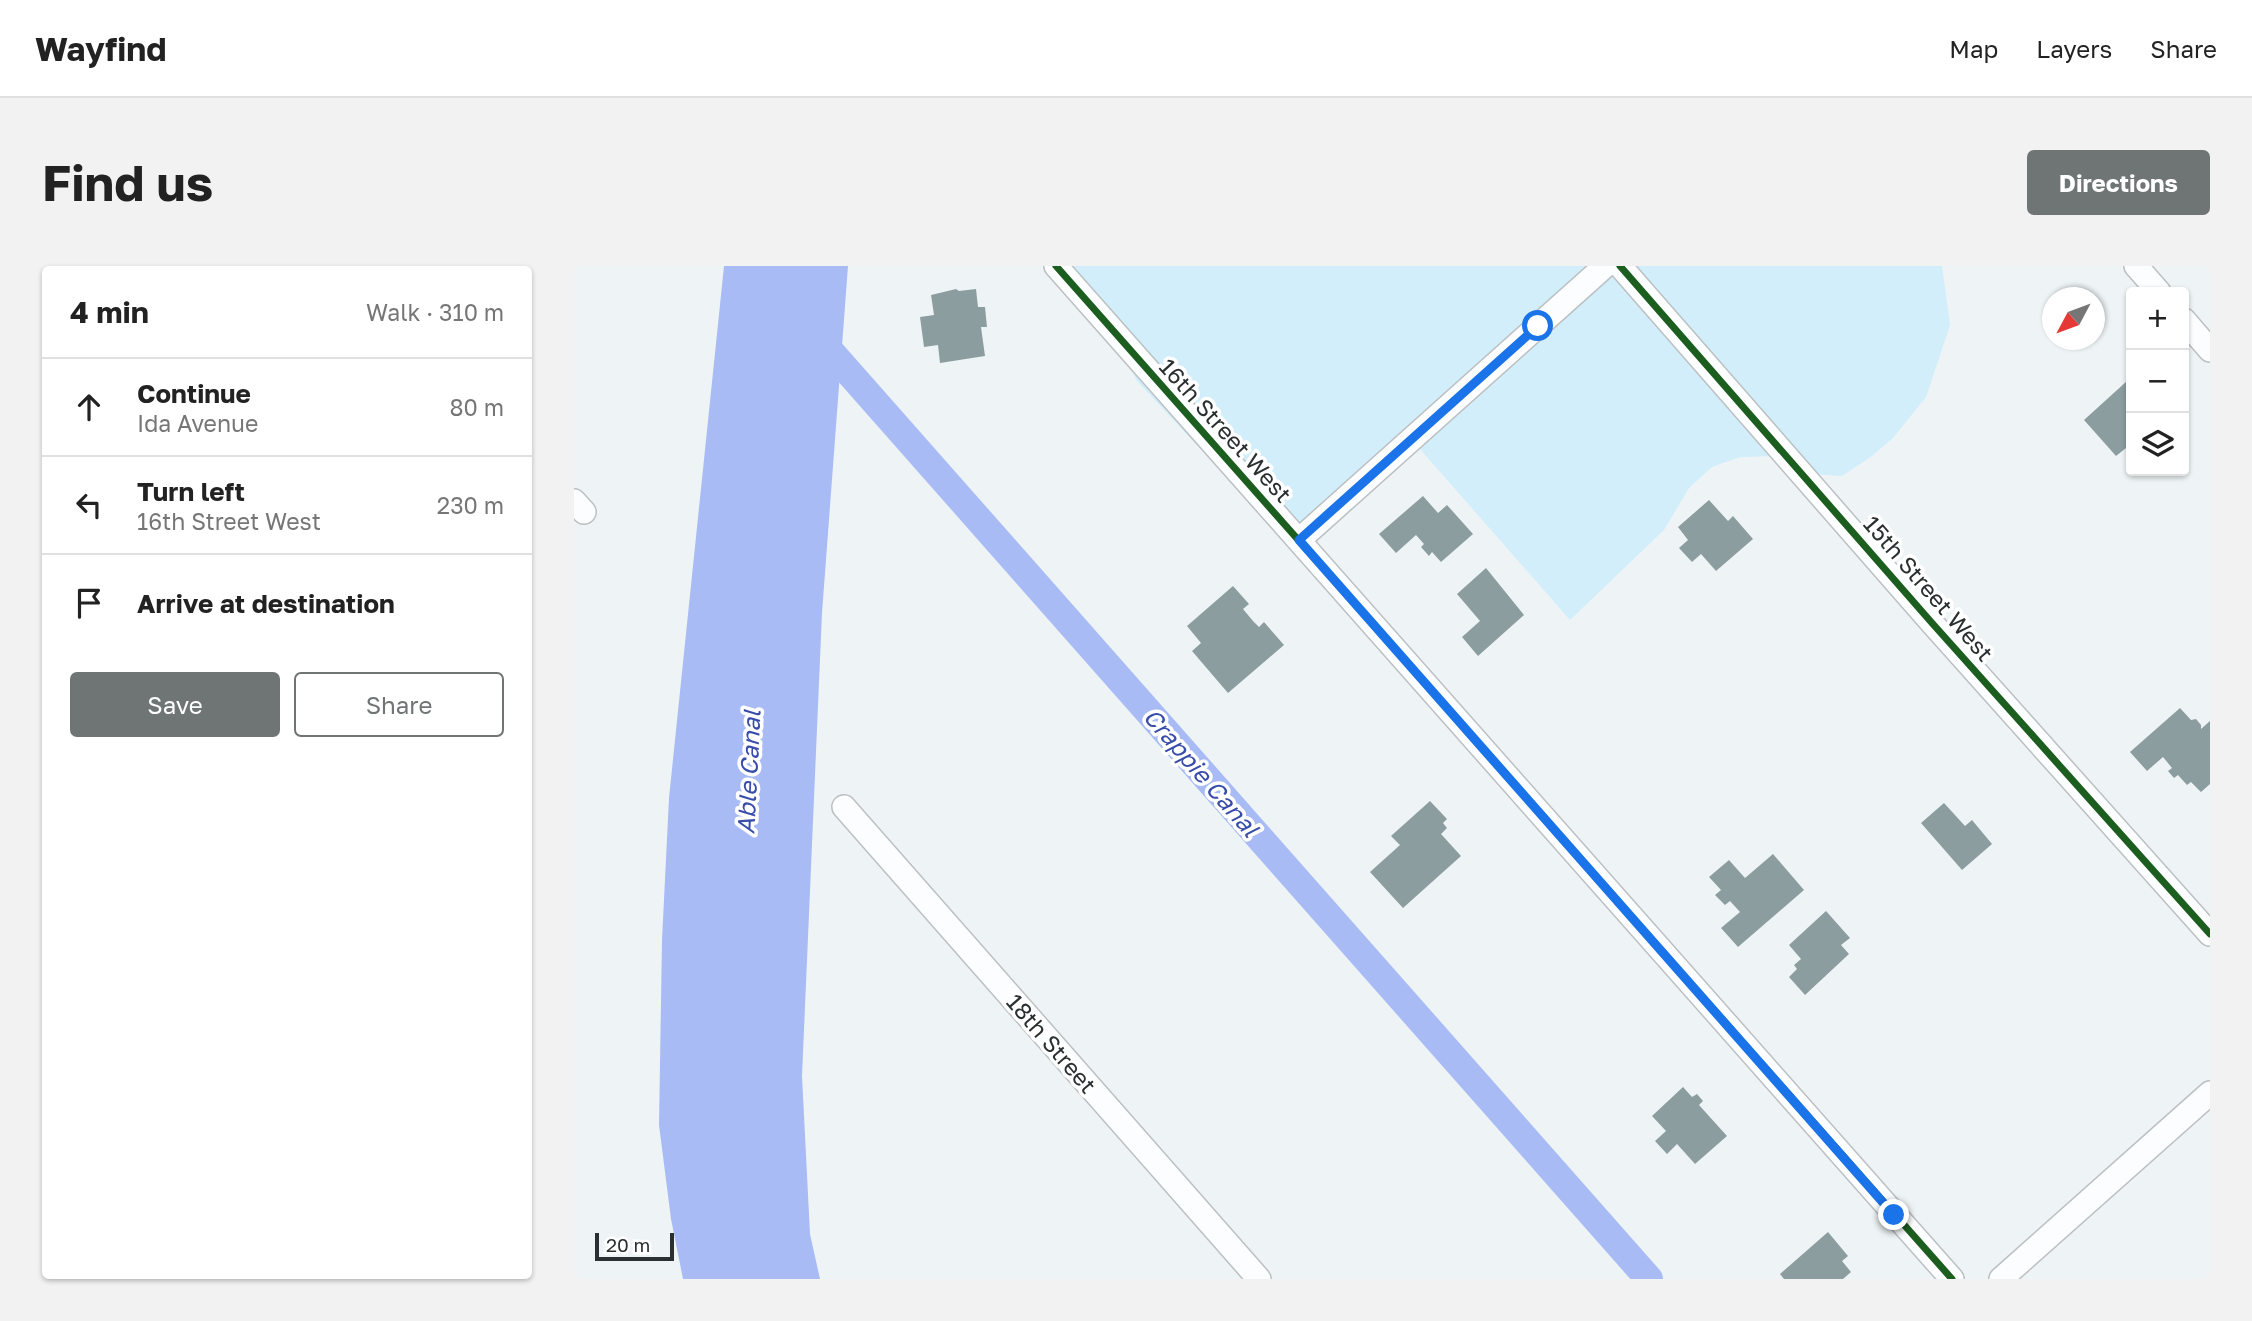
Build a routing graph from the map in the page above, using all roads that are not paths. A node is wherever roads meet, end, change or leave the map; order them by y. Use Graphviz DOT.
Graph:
graph roads {
  1 [pos="1056,266"];
  2 [pos="1605,266"];
  3 [pos="1620,266"];
  4 [pos="2136,266"];
  5 [pos="2155,287"];
  6 [pos="2189,326"];
  7 [pos="2210,350"];
  8 [pos="1299,540"];
  9 [pos="844,807"];
  10 [pos="2210,934"];
  11 [pos="2210,1093"];
  12 [pos="1259,1279"];
  13 [pos="1952,1279"];
  14 [pos="2001,1279"];
  1 -- 8 [label="street, 16th Street West"];
  2 -- 8 [label="street"];
  3 -- 10 [label="street, 15th Street West"];
  4 -- 5 [label="street"];
  6 -- 7 [label="street"];
  8 -- 13 [label="street, 16th Street West"];
  9 -- 12 [label="street, 18th Street"];
  11 -- 14 [label="street"];
}
